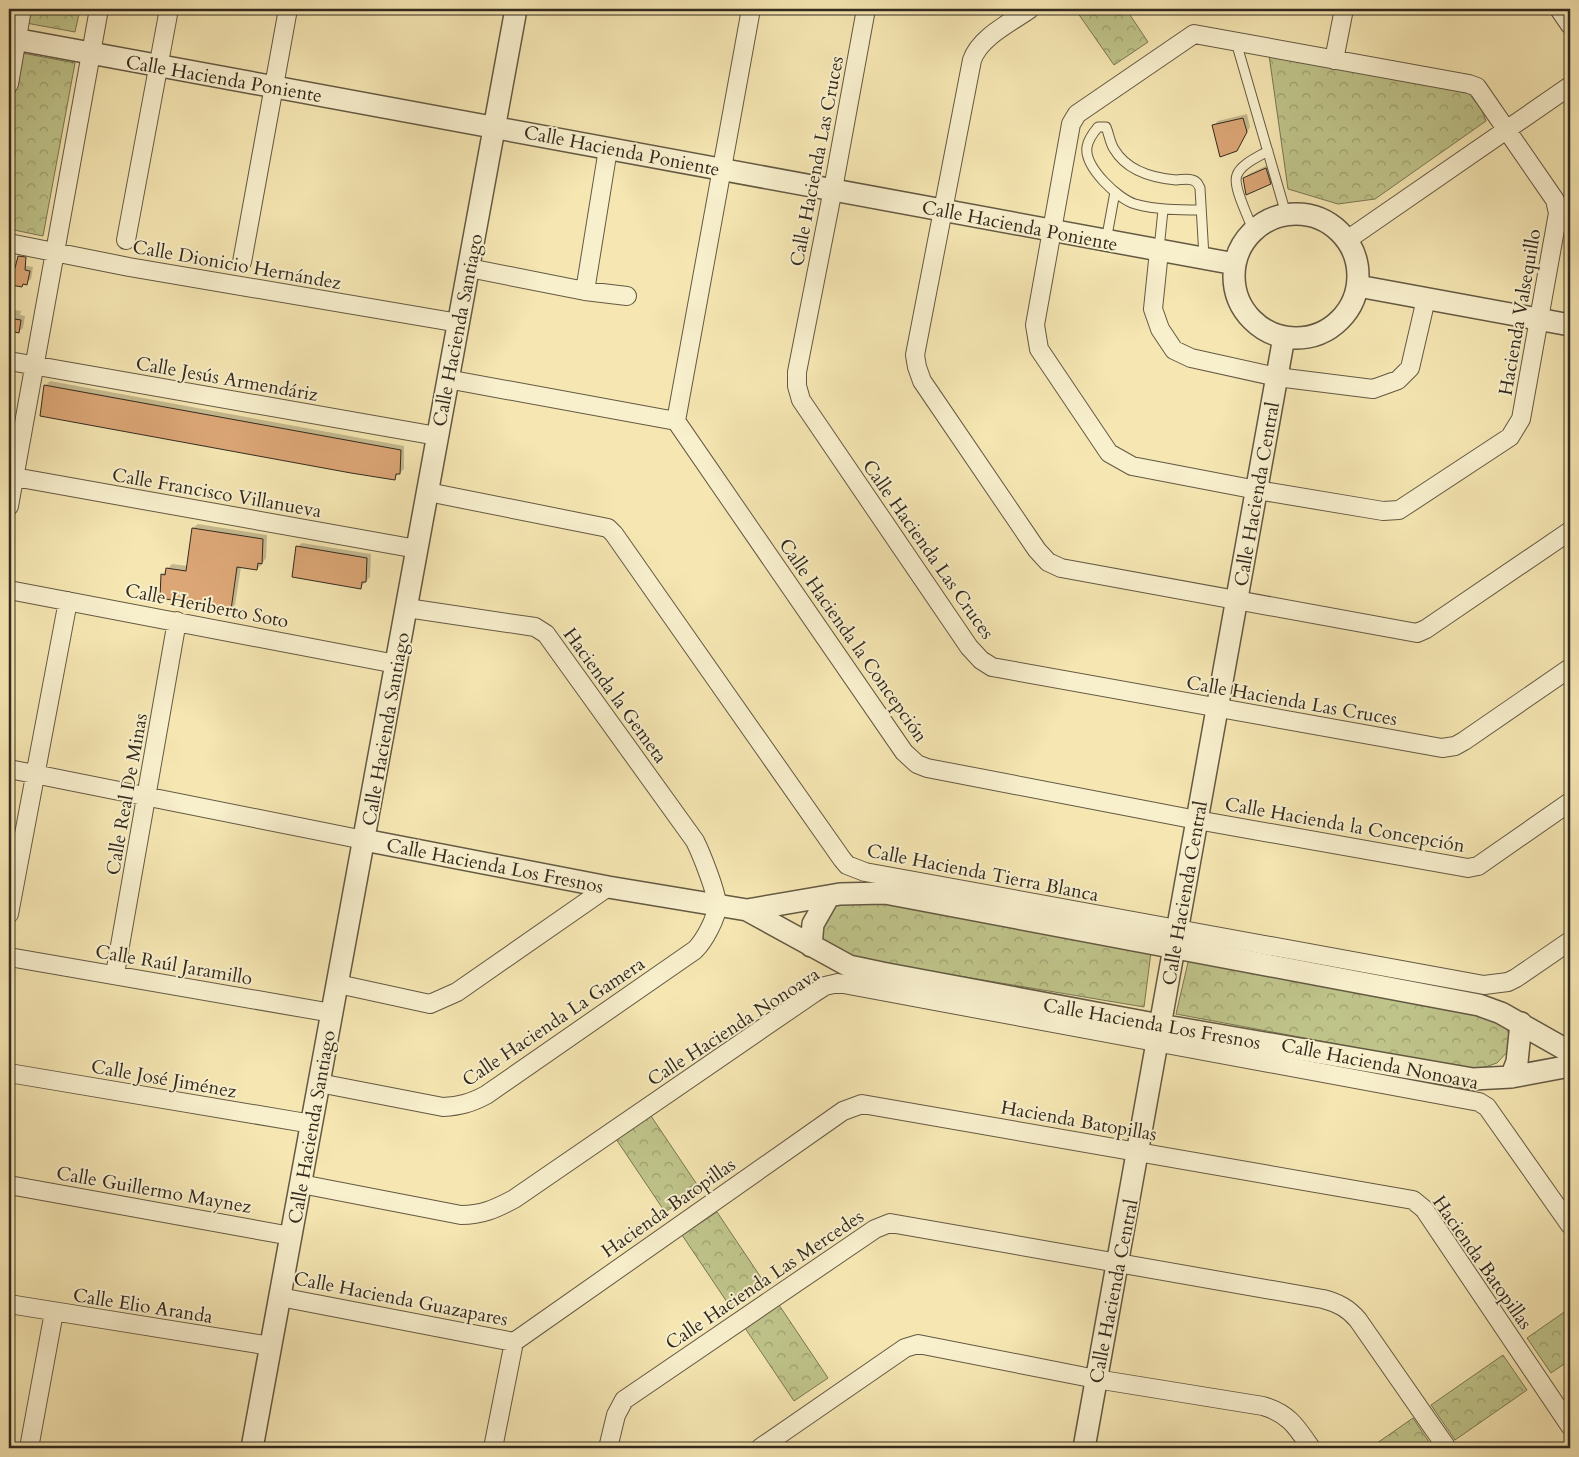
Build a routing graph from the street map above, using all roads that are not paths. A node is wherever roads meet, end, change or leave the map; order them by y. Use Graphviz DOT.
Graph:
graph roads {
  1 [pos="22,9"];
  2 [pos="99,9"];
  3 [pos="169,9"];
  4 [pos="288,9"];
  5 [pos="516,9"];
  6 [pos="750,9"];
  7 [pos="866,9"];
  8 [pos="1030,9"];
  9 [pos="1344,9"];
  10 [pos="1559,9"];
  11 [pos="1570,25"];
  12 [pos="13,39"];
  13 [pos="1236,42"];
  14 [pos="91,54"];
  15 [pos="1334,60"];
  16 [pos="158,66"];
  17 [pos="9,84"];
  18 [pos="1570,86"];
  19 [pos="274,87"];
  20 [pos="494,126"];
  21 [pos="1507,129"];
  22 [pos="1067,145"];
  23 [pos="1087,147"];
  24 [pos="608,149"];
  25 [pos="1268,151"];
  26 [pos="720,169"];
  27 [pos="834,189"];
  28 [pos="1115,192"];
  29 [pos="943,210"];
  30 [pos="1163,210"];
  31 [pos="1201,210"];
  32 [pos="1286,214"];
  33 [pos="1053,230"];
  34 [pos="1253,230"];
  35 [pos="126,240"];
  36 [pos="1347,240"];
  37 [pos="1106,241"];
  38 [pos="9,243"];
  39 [pos="1159,251"];
  40 [pos="55,252"];
  41 [pos="1204,258"];
  42 [pos="242,262"];
  43 [pos="1235,264"];
  44 [pos="469,268"];
  45 [pos="1358,286"];
  46 [pos="585,291"];
  47 [pos="627,296"];
  48 [pos="1426,299"];
  49 [pos="1540,320"];
  50 [pos="459,323"];
  51 [pos="1570,325"];
  52 [pos="1284,337"];
  53 [pos="9,361"];
  54 [pos="34,366"];
  55 [pos="1277,377"];
  56 [pos="447,378"];
  57 [pos="676,421"];
  58 [pos="437,436"];
  59 [pos="12,477"];
  60 [pos="1257,490"];
  61 [pos="428,492"];
  62 [pos="9,506"];
  63 [pos="1570,531"];
  64 [pos="417,550"];
  65 [pos="9,590"];
  66 [pos="1237,600"];
  67 [pos="68,601"];
  68 [pos="406,608"];
  69 [pos="177,621"];
  70 [pos="396,664"];
  71 [pos="1570,668"];
  72 [pos="1217,710"];
  73 [pos="9,769"];
  74 [pos="37,775"];
  75 [pos="148,795"];
  76 [pos="1570,802"];
  77 [pos="1197,820"];
  78 [pos="364,840"];
  79 [pos="608,887"];
  80 [pos="829,896"];
  81 [pos="717,905"];
  82 [pos="747,910"];
  83 [pos="9,914"];
  84 [pos="1175,939"];
  85 [pos="1570,941"];
  86 [pos="811,946"];
  87 [pos="9,957"];
  88 [pos="115,974"];
  89 [pos="338,984"];
  90 [pos="332,1014"];
  91 [pos="1521,1023"];
  92 [pos="1158,1034"];
  93 [pos="1570,1052"];
  94 [pos="1570,1066"];
  95 [pos="9,1073"];
  96 [pos="1511,1077"];
  97 [pos="319,1084"];
  98 [pos="312,1124"];
  99 [pos="1139,1153"];
  100 [pos="301,1184"];
  101 [pos="9,1185"];
  102 [pos="1570,1225"];
  103 [pos="291,1236"];
  104 [pos="1117,1263"];
  105 [pos="280,1297"];
  106 [pos="9,1304"];
  107 [pos="54,1312"];
  108 [pos="514,1342"];
  109 [pos="271,1346"];
  110 [pos="1096,1380"];
  111 [pos="1570,1426"];
  112 [pos="29,1448"];
  113 [pos="252,1448"];
  114 [pos="493,1448"];
  115 [pos="608,1448"];
  116 [pos="760,1448"];
  117 [pos="1084,1448"];
  118 [pos="1311,1448"];
  119 [pos="1447,1448"];
  1 -- 12 [label="street"];
  2 -- 14 [label="street"];
  3 -- 16 [label="street"];
  4 -- 19 [label="street"];
  5 -- 20 [label="street, Calle Hacienda Santiago"];
  6 -- 26 [label="street"];
  7 -- 27 [label="street, Calle Hacienda Las Cruces"];
  8 -- 29 [label="street"];
  9 -- 15 [label="street"];
  10 -- 11 [label="street"];
  12 -- 14 [label="street, Calle Hacienda Poniente"];
  12 -- 17 [label="street"];
  13 -- 15 [label="street, Hacienda Valsequillo"];
  13 -- 22 [label="street, Hacienda Valsequillo"];
  13 -- 25 [label="lane"];
  14 -- 16 [label="street, Calle Hacienda Poniente"];
  14 -- 40 [label="street"];
  15 -- 21 [label="street, Hacienda Valsequillo"];
  16 -- 19 [label="street, Calle Hacienda Poniente"];
  16 -- 35 [label="street"];
  18 -- 21 [label="street"];
  19 -- 20 [label="street, Calle Hacienda Poniente"];
  19 -- 42 [label="street"];
  20 -- 24 [label="street, Calle Hacienda Poniente"];
  20 -- 44 [label="street, Calle Hacienda Santiago"];
  21 -- 36 [label="street"];
  21 -- 49 [label="street, Hacienda Valsequillo"];
  22 -- 23 [label="lane"];
  22 -- 33 [label="street, Hacienda Valsequillo"];
  23 -- 28 [label="lane"];
  23 -- 31 [label="lane"];
  24 -- 26 [label="street, Calle Hacienda Poniente"];
  24 -- 46 [label="street"];
  25 -- 32 [label="lane"];
  25 -- 34 [label="lane"];
  26 -- 27 [label="street, Calle Hacienda Poniente"];
  26 -- 57 [label="street"];
  27 -- 29 [label="street, Calle Hacienda Poniente"];
  27 -- 72 [label="street, Calle Hacienda Las Cruces"];
  28 -- 30 [label="lane"];
  28 -- 37 [label="lane"];
  29 -- 33 [label="street, Calle Hacienda Poniente"];
  29 -- 66 [label="street"];
  30 -- 31 [label="lane"];
  30 -- 39 [label="lane"];
  31 -- 41 [label="lane"];
  32 -- 34 [label="street"];
  32 -- 36 [label="street"];
  33 -- 37 [label="street, Calle Hacienda Poniente"];
  33 -- 60 [label="street, Hacienda Valsequillo"];
  34 -- 43 [label="street"];
  36 -- 45 [label="street"];
  37 -- 39 [label="street, Calle Hacienda Poniente"];
  38 -- 40 [label="street, Calle Dionicio Hernández"];
  39 -- 41 [label="street, Calle Hacienda Poniente"];
  39 -- 55 [label="street"];
  40 -- 50 [label="street, Calle Dionicio Hernández"];
  40 -- 54 [label="street"];
  41 -- 43 [label="street, Calle Hacienda Poniente"];
  43 -- 52 [label="street"];
  44 -- 46 [label="street"];
  44 -- 50 [label="street, Calle Hacienda Santiago"];
  45 -- 48 [label="street"];
  45 -- 52 [label="street"];
  46 -- 47 [label="street"];
  48 -- 49 [label="street"];
  48 -- 55 [label="street"];
  49 -- 51 [label="street"];
  49 -- 60 [label="street, Hacienda Valsequillo"];
  50 -- 56 [label="street, Calle Hacienda Santiago"];
  52 -- 55 [label="street, Calle Hacienda Central"];
  53 -- 54 [label="street, Calle Jesús Armendáriz"];
  54 -- 58 [label="street, Calle Jesús Armendáriz"];
  54 -- 59 [label="street"];
  55 -- 60 [label="street, Calle Hacienda Central"];
  56 -- 57 [label="street"];
  56 -- 58 [label="street, Calle Hacienda Santiago"];
  57 -- 77 [label="street, Calle Hacienda la Concepción"];
  58 -- 61 [label="street, Calle Hacienda Santiago"];
  59 -- 62 [label="street"];
  59 -- 64 [label="street, Calle Francisco Villanueva"];
  60 -- 66 [label="street, Calle Hacienda Central"];
  61 -- 64 [label="street, Calle Hacienda Santiago"];
  61 -- 84 [label="street, Calle Hacienda Tierra Blanca"];
  63 -- 66 [label="street"];
  64 -- 68 [label="street, Calle Hacienda Santiago"];
  65 -- 67 [label="street, Calle Heriberto Soto"];
  66 -- 72 [label="street, Calle Hacienda Central"];
  67 -- 69 [label="street, Calle Heriberto Soto"];
  67 -- 74 [label="street"];
  68 -- 70 [label="street, Calle Hacienda Santiago"];
  68 -- 81 [label="street, Hacienda la Gemeta"];
  69 -- 70 [label="street, Calle Heriberto Soto"];
  69 -- 75 [label="street, Calle Real De Minas"];
  70 -- 78 [label="street, Calle Hacienda Santiago"];
  71 -- 72 [label="street, Calle Hacienda Las Cruces"];
  72 -- 77 [label="street, Calle Hacienda Central"];
  73 -- 74 [label="street, Calle Hacienda Los Fresnos"];
  74 -- 75 [label="street, Calle Hacienda Los Fresnos"];
  74 -- 83 [label="street"];
  75 -- 78 [label="street, Calle Hacienda Los Fresnos"];
  75 -- 88 [label="street, Calle Real De Minas"];
  76 -- 77 [label="street, Calle Hacienda la Concepción"];
  77 -- 84 [label="street, Calle Hacienda Central"];
  78 -- 79 [label="street, Calle Hacienda Los Fresnos"];
  78 -- 89 [label="street, Calle Hacienda Santiago"];
  79 -- 81 [label="street, Calle Hacienda Los Fresnos"];
  79 -- 89 [label="street"];
  80 -- 82 [label="street, Calle Hacienda Los Fresnos"];
  80 -- 84 [label="street, Calle Hacienda Los Fresnos"];
  80 -- 86 [label="street"];
  81 -- 82 [label="street, Calle Hacienda Los Fresnos"];
  81 -- 97 [label="street, Calle Hacienda La Gamera"];
  82 -- 86 [label="street, Calle Hacienda Los Fresnos"];
  84 -- 85 [label="street, Calle Hacienda Tierra Blanca"];
  84 -- 91 [label="street, Calle Hacienda Los Fresnos"];
  84 -- 92 [label="street, Calle Hacienda Central"];
  86 -- 92 [label="street, Calle Hacienda Los Fresnos"];
  87 -- 88 [label="street, Calle Raúl Jaramillo"];
  88 -- 90 [label="street, Calle Raúl Jaramillo"];
  89 -- 90 [label="street, Calle Hacienda Santiago"];
  90 -- 97 [label="street, Calle Hacienda Santiago"];
  91 -- 93 [label="street, Calle Hacienda Los Fresnos"];
  91 -- 96 [label="street"];
  92 -- 96 [label="street, Calle Hacienda Los Fresnos"];
  92 -- 99 [label="street, Calle Hacienda Central"];
  92 -- 100 [label="street, Calle Hacienda Nonoava"];
  92 -- 102 [label="street, Calle Hacienda Nonoava"];
  94 -- 96 [label="street, Calle Hacienda Los Fresnos"];
  95 -- 98 [label="street, Calle José Jiménez"];
  97 -- 98 [label="street, Calle Hacienda Santiago"];
  98 -- 100 [label="street, Calle Hacienda Santiago"];
  99 -- 104 [label="street, Calle Hacienda Central"];
  99 -- 108 [label="street, Hacienda Batopillas"];
  99 -- 111 [label="street, Hacienda Batopillas"];
  100 -- 103 [label="street, Calle Hacienda Santiago"];
  101 -- 103 [label="street, Calle Guillermo Maynez"];
  103 -- 105 [label="street, Calle Hacienda Santiago"];
  104 -- 110 [label="street, Calle Hacienda Central"];
  104 -- 115 [label="street, Calle Hacienda Las Mercedes"];
  104 -- 119 [label="street, Calle Hacienda Las Mercedes"];
  105 -- 108 [label="street, Calle Hacienda Guazapares"];
  105 -- 109 [label="street, Calle Hacienda Santiago"];
  106 -- 107 [label="street, Calle Elio Aranda"];
  107 -- 109 [label="street, Calle Elio Aranda"];
  107 -- 112 [label="street"];
  108 -- 114 [label="street"];
  109 -- 113 [label="street, Calle Hacienda Santiago"];
  110 -- 116 [label="street"];
  110 -- 117 [label="street, Calle Hacienda Central"];
  110 -- 118 [label="street"];
}
